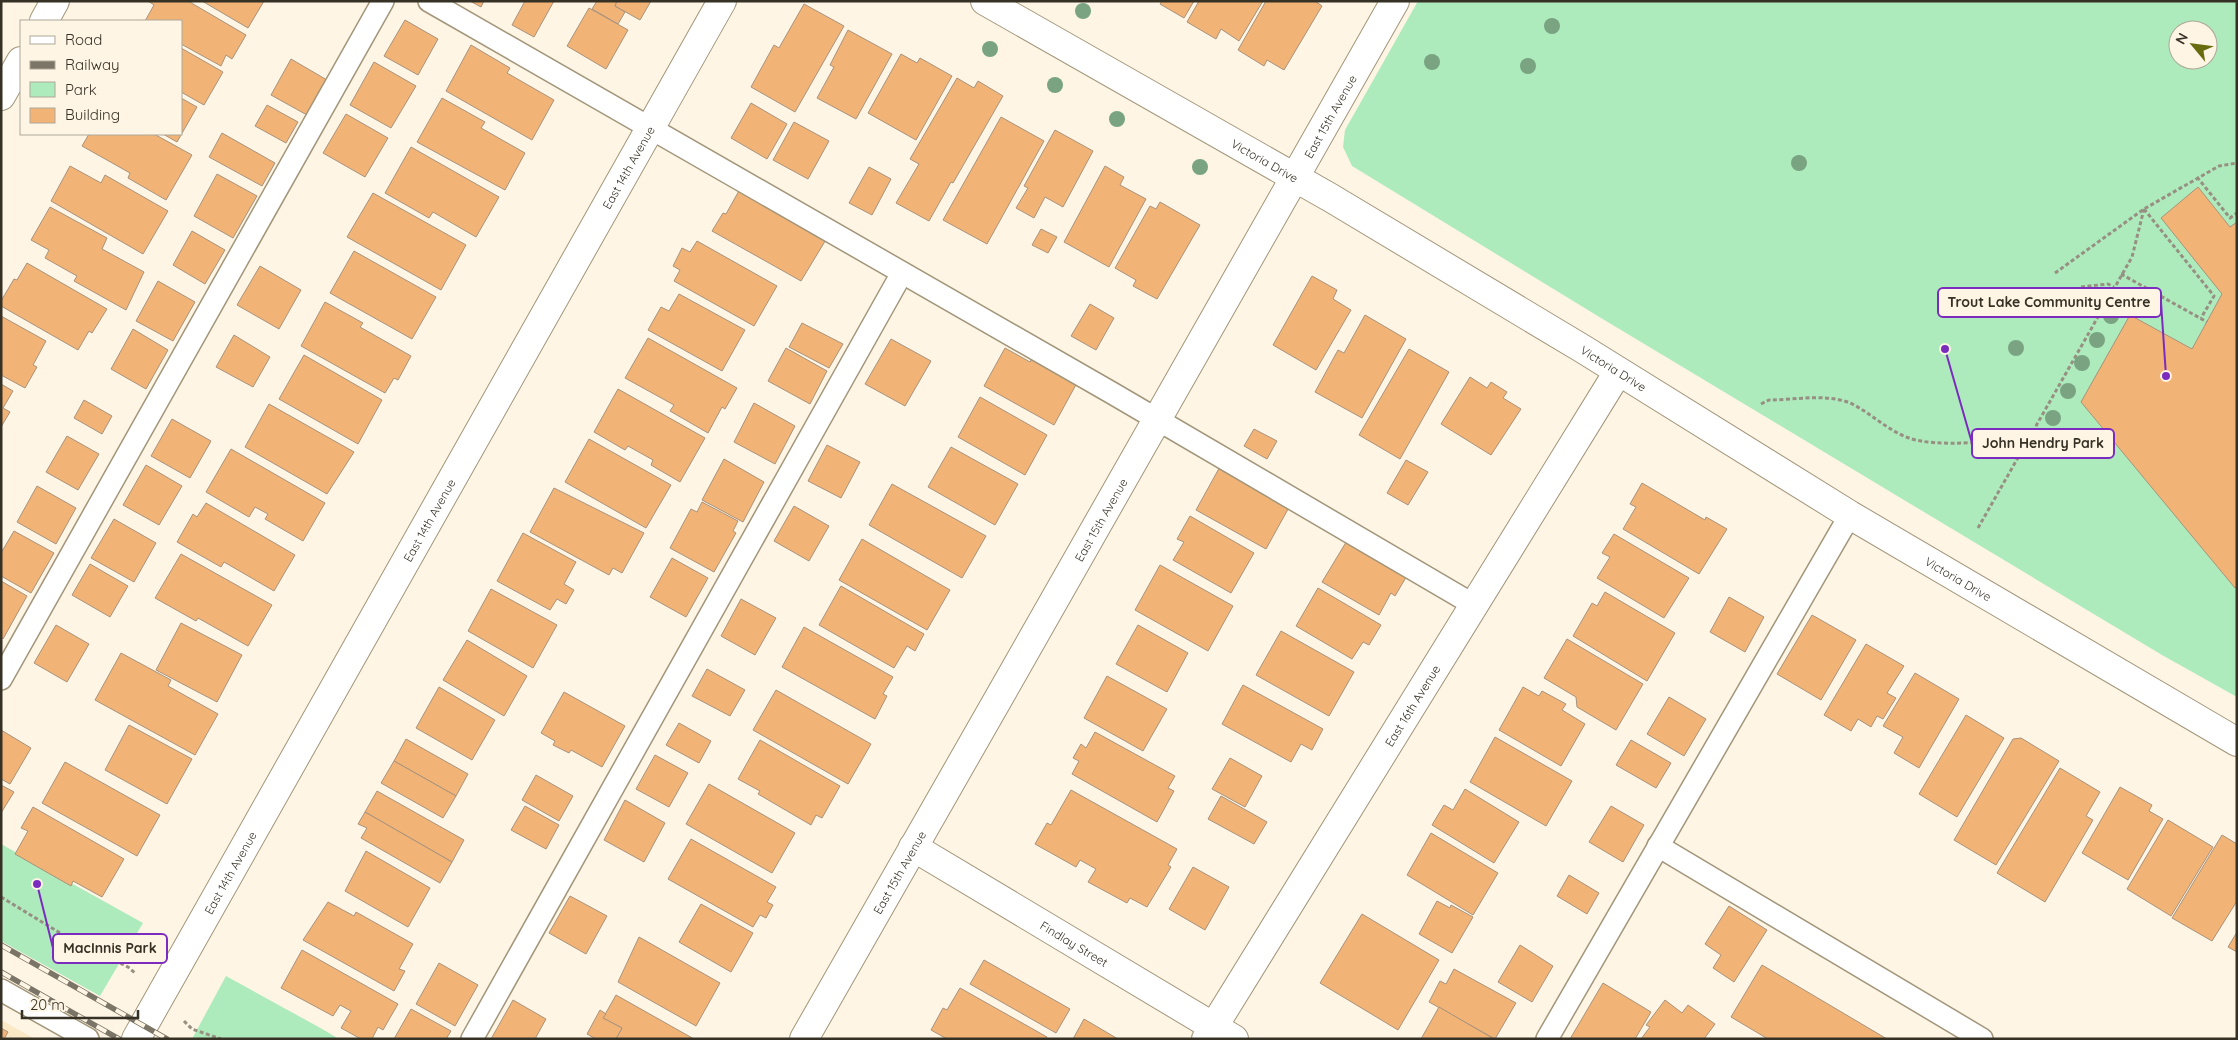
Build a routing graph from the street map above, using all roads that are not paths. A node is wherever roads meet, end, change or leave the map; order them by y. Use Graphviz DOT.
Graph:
graph roads {
  1 [pos="55,1"];
  2 [pos="383,1"];
  3 [pos="429,1"];
  4 [pos="722,1"];
  5 [pos="985,1"];
  6 [pos="1395,1"];
  7 [pos="45,20"];
  8 [pos="20,63"];
  9 [pos="1,96"];
  10 [pos="651,128"];
  11 [pos="1296,178"];
  12 [pos="902,273"];
  13 [pos="1618,372"];
  14 [pos="1156,420"];
  15 [pos="1850,514"];
  16 [pos="1474,606"];
  17 [pos="1,679"];
  18 [pos="2237,742"];
  19 [pos="1658,846"];
  20 [pos="913,847"];
  21 [pos="1,990"];
  22 [pos="1218,1035"];
  23 [pos="88,1039"];
  24 [pos="136,1039"];
  25 [pos="472,1039"];
  26 [pos="804,1039"];
  27 [pos="1547,1039"];
  28 [pos="1982,1039"];
  1 -- 7 [label="street"];
  2 -- 17 [label="lane"];
  3 -- 10 [label="lane"];
  4 -- 10 [label="street, East 14th Avenue"];
  5 -- 11 [label="street, Victoria Drive"];
  6 -- 11 [label="street, East 15th Avenue"];
  8 -- 9 [label="street"];
  10 -- 12 [label="lane"];
  10 -- 24 [label="street, East 14th Avenue"];
  11 -- 13 [label="street, Victoria Drive"];
  11 -- 14 [label="street, East 15th Avenue"];
  12 -- 14 [label="lane"];
  12 -- 25 [label="lane"];
  13 -- 15 [label="street, Victoria Drive"];
  13 -- 16 [label="street, East 16th Avenue"];
  14 -- 16 [label="lane"];
  14 -- 20 [label="street, East 15th Avenue"];
  15 -- 18 [label="street, Victoria Drive"];
  15 -- 19 [label="lane"];
  16 -- 22 [label="street, East 16th Avenue"];
  19 -- 27 [label="lane"];
  19 -- 28 [label="lane"];
  20 -- 22 [label="street, Findlay Street"];
  20 -- 26 [label="street, East 15th Avenue"];
  21 -- 23 [label="lane"];
}
